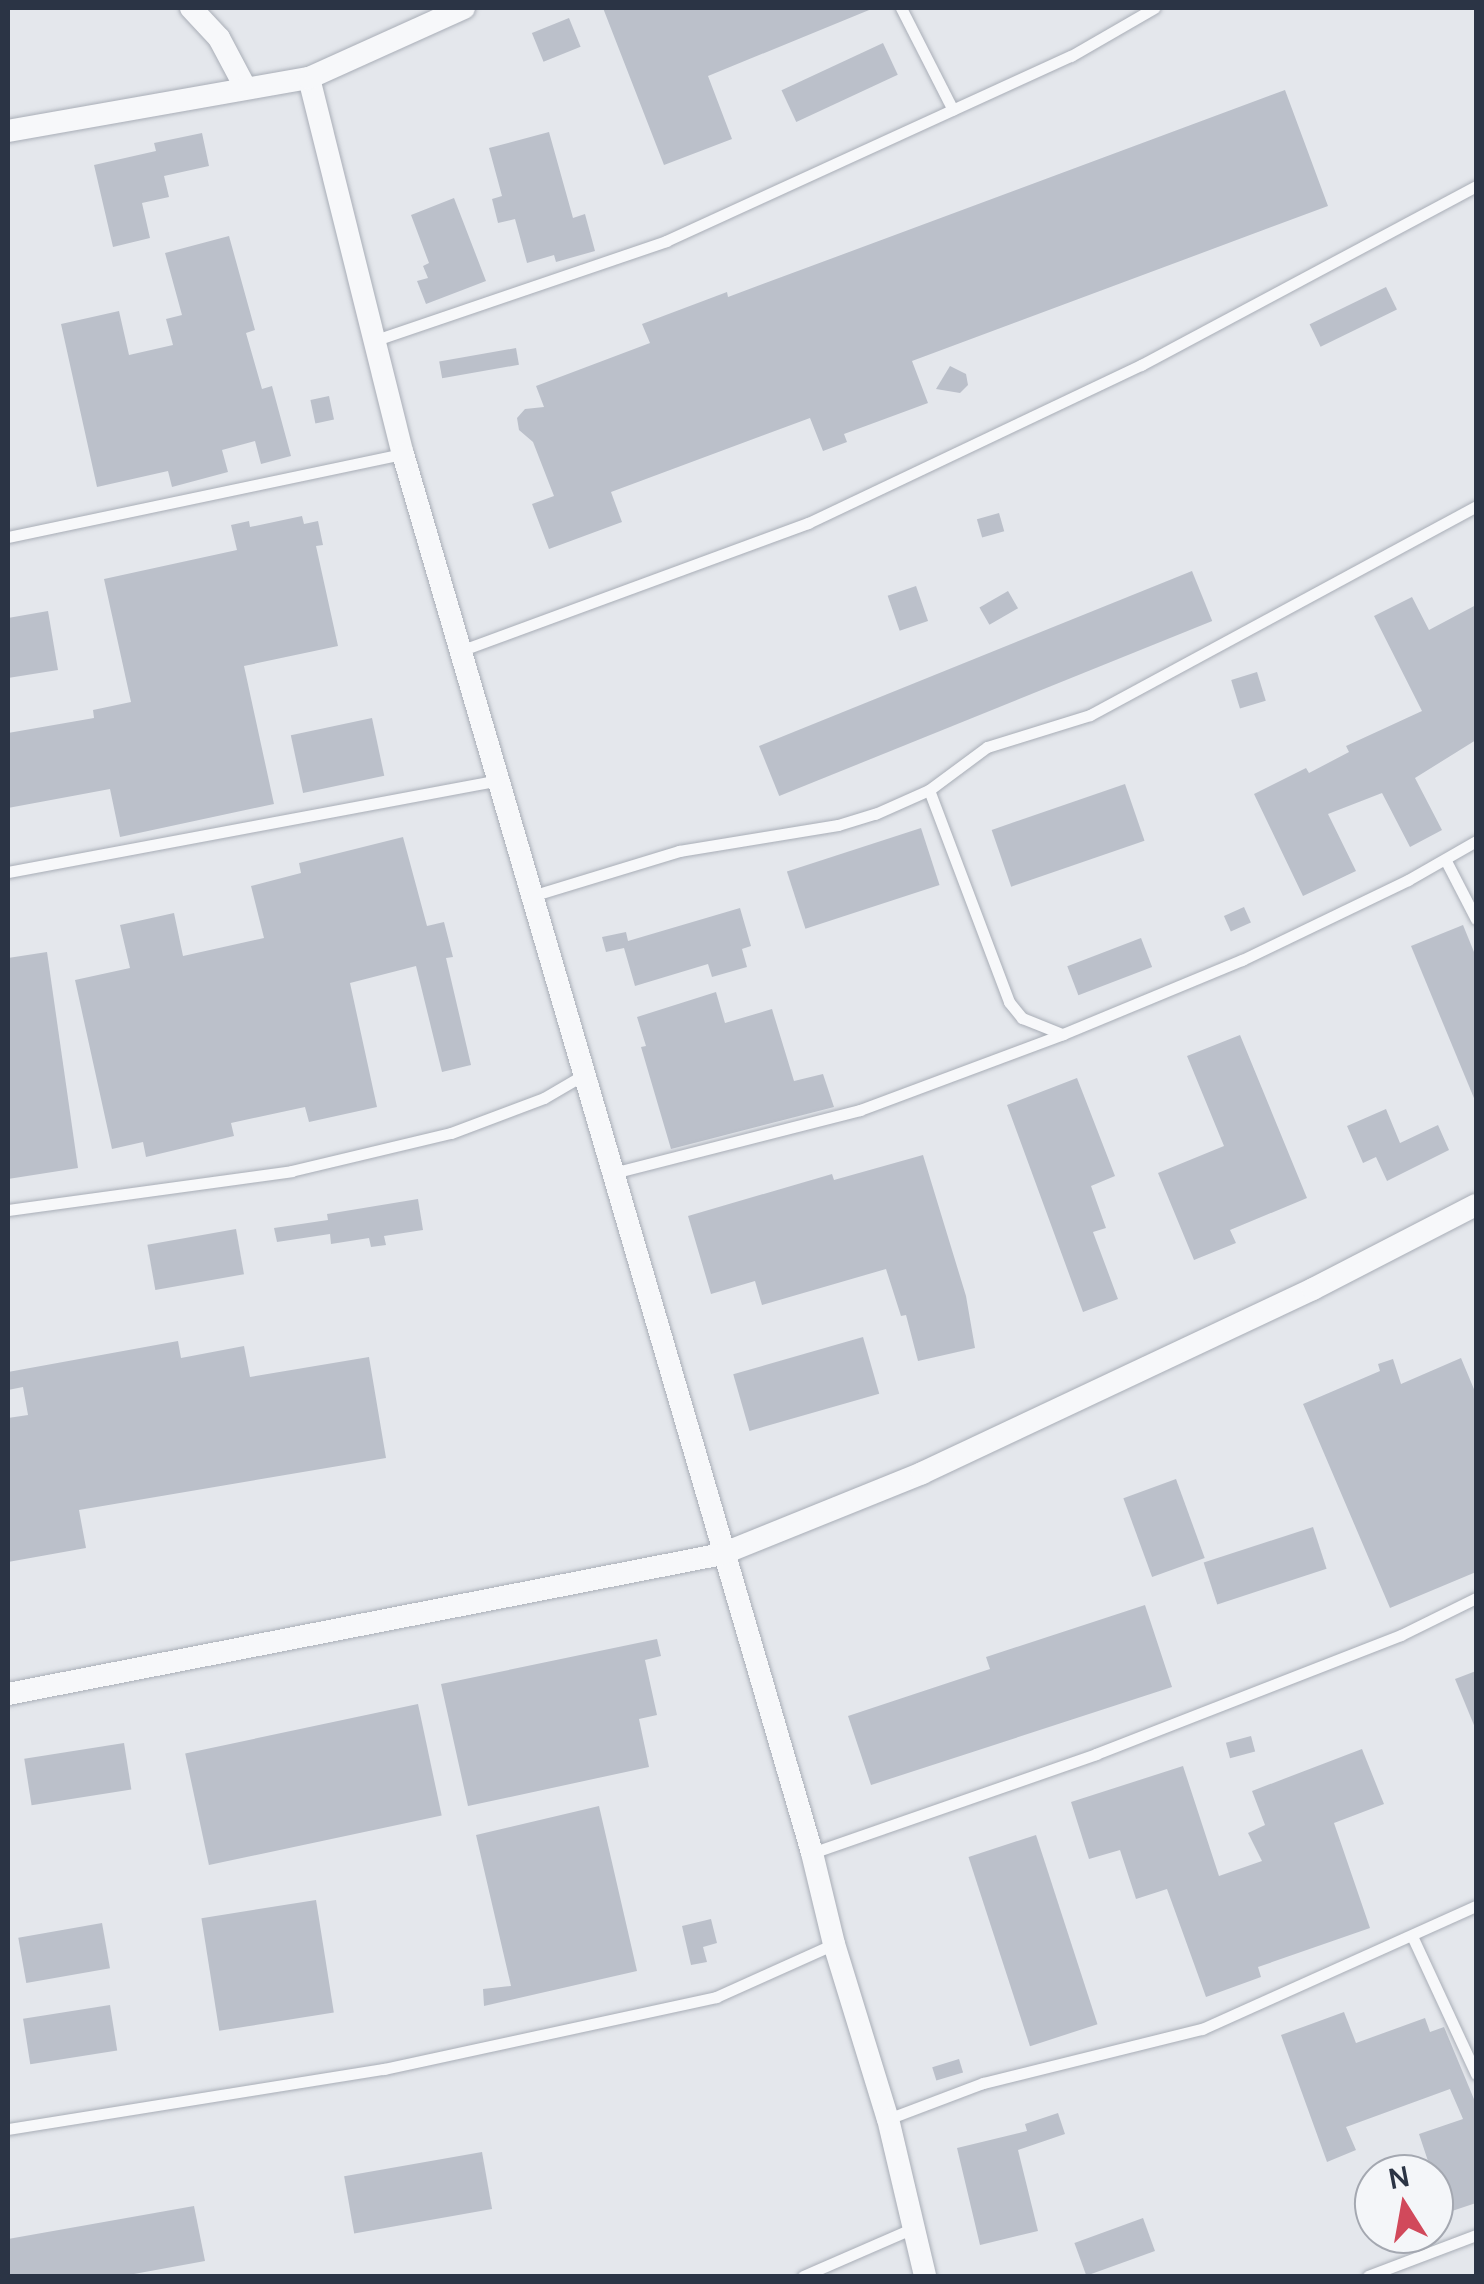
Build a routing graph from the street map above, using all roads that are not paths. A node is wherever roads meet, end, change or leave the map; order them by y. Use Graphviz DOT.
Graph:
graph roads {
  1 [pos="192,8"];
  2 [pos="464,8"];
  3 [pos="902,8"];
  4 [pos="1154,8"];
  5 [pos="309,78"];
  6 [pos="245,87"];
  7 [pos="953,110"];
  8 [pos="8,131"];
  9 [pos="1476,186"];
  10 [pos="373,341"];
  11 [pos="403,454"];
  12 [pos="1476,506"];
  13 [pos="8,536"];
  14 [pos="460,651"];
  15 [pos="500,780"];
  16 [pos="929,790"];
  17 [pos="1476,841"];
  18 [pos="1446,860"];
  19 [pos="8,872"];
  20 [pos="532,896"];
  21 [pos="1476,920"];
  22 [pos="1063,1034"];
  23 [pos="584,1074"];
  24 [pos="613,1173"];
  25 [pos="1476,1205"];
  26 [pos="8,1210"];
  27 [pos="722,1554"];
  28 [pos="1476,1598"];
  29 [pos="8,1694"];
  30 [pos="812,1853"];
  31 [pos="1476,1906"];
  32 [pos="1412,1936"];
  33 [pos="834,1944"];
  34 [pos="1476,2074"];
  35 [pos="888,2119"];
  36 [pos="8,2129"];
  37 [pos="911,2230"];
  38 [pos="1476,2234"];
  39 [pos="804,2276"];
  40 [pos="925,2276"];
  41 [pos="1368,2276"];
  1 -- 6 [label="street"];
  2 -- 5 [label="street"];
  3 -- 7 [label="lane"];
  4 -- 7 [label="lane"];
  5 -- 6 [label="street"];
  5 -- 10 [label="street"];
  6 -- 8 [label="street"];
  7 -- 10 [label="lane"];
  9 -- 14 [label="lane"];
  10 -- 11 [label="street"];
  11 -- 13 [label="lane"];
  11 -- 14 [label="street"];
  12 -- 16 [label="lane"];
  14 -- 15 [label="street"];
  15 -- 19 [label="lane"];
  15 -- 20 [label="street"];
  16 -- 20 [label="lane"];
  16 -- 22 [label="lane"];
  17 -- 18 [label="lane"];
  18 -- 21 [label="lane"];
  18 -- 22 [label="lane"];
  20 -- 23 [label="street"];
  22 -- 24 [label="lane"];
  23 -- 24 [label="street"];
  23 -- 26 [label="lane"];
  24 -- 27 [label="street"];
  25 -- 27 [label="street"];
  27 -- 29 [label="street"];
  27 -- 30 [label="street"];
  28 -- 30 [label="lane"];
  30 -- 33 [label="street"];
  31 -- 32 [label="lane"];
  32 -- 34 [label="lane"];
  32 -- 35 [label="lane"];
  33 -- 35 [label="street"];
  33 -- 36 [label="lane"];
  35 -- 37 [label="street"];
  37 -- 39 [label="lane"];
  37 -- 40 [label="street"];
  38 -- 41 [label="lane"];
}
